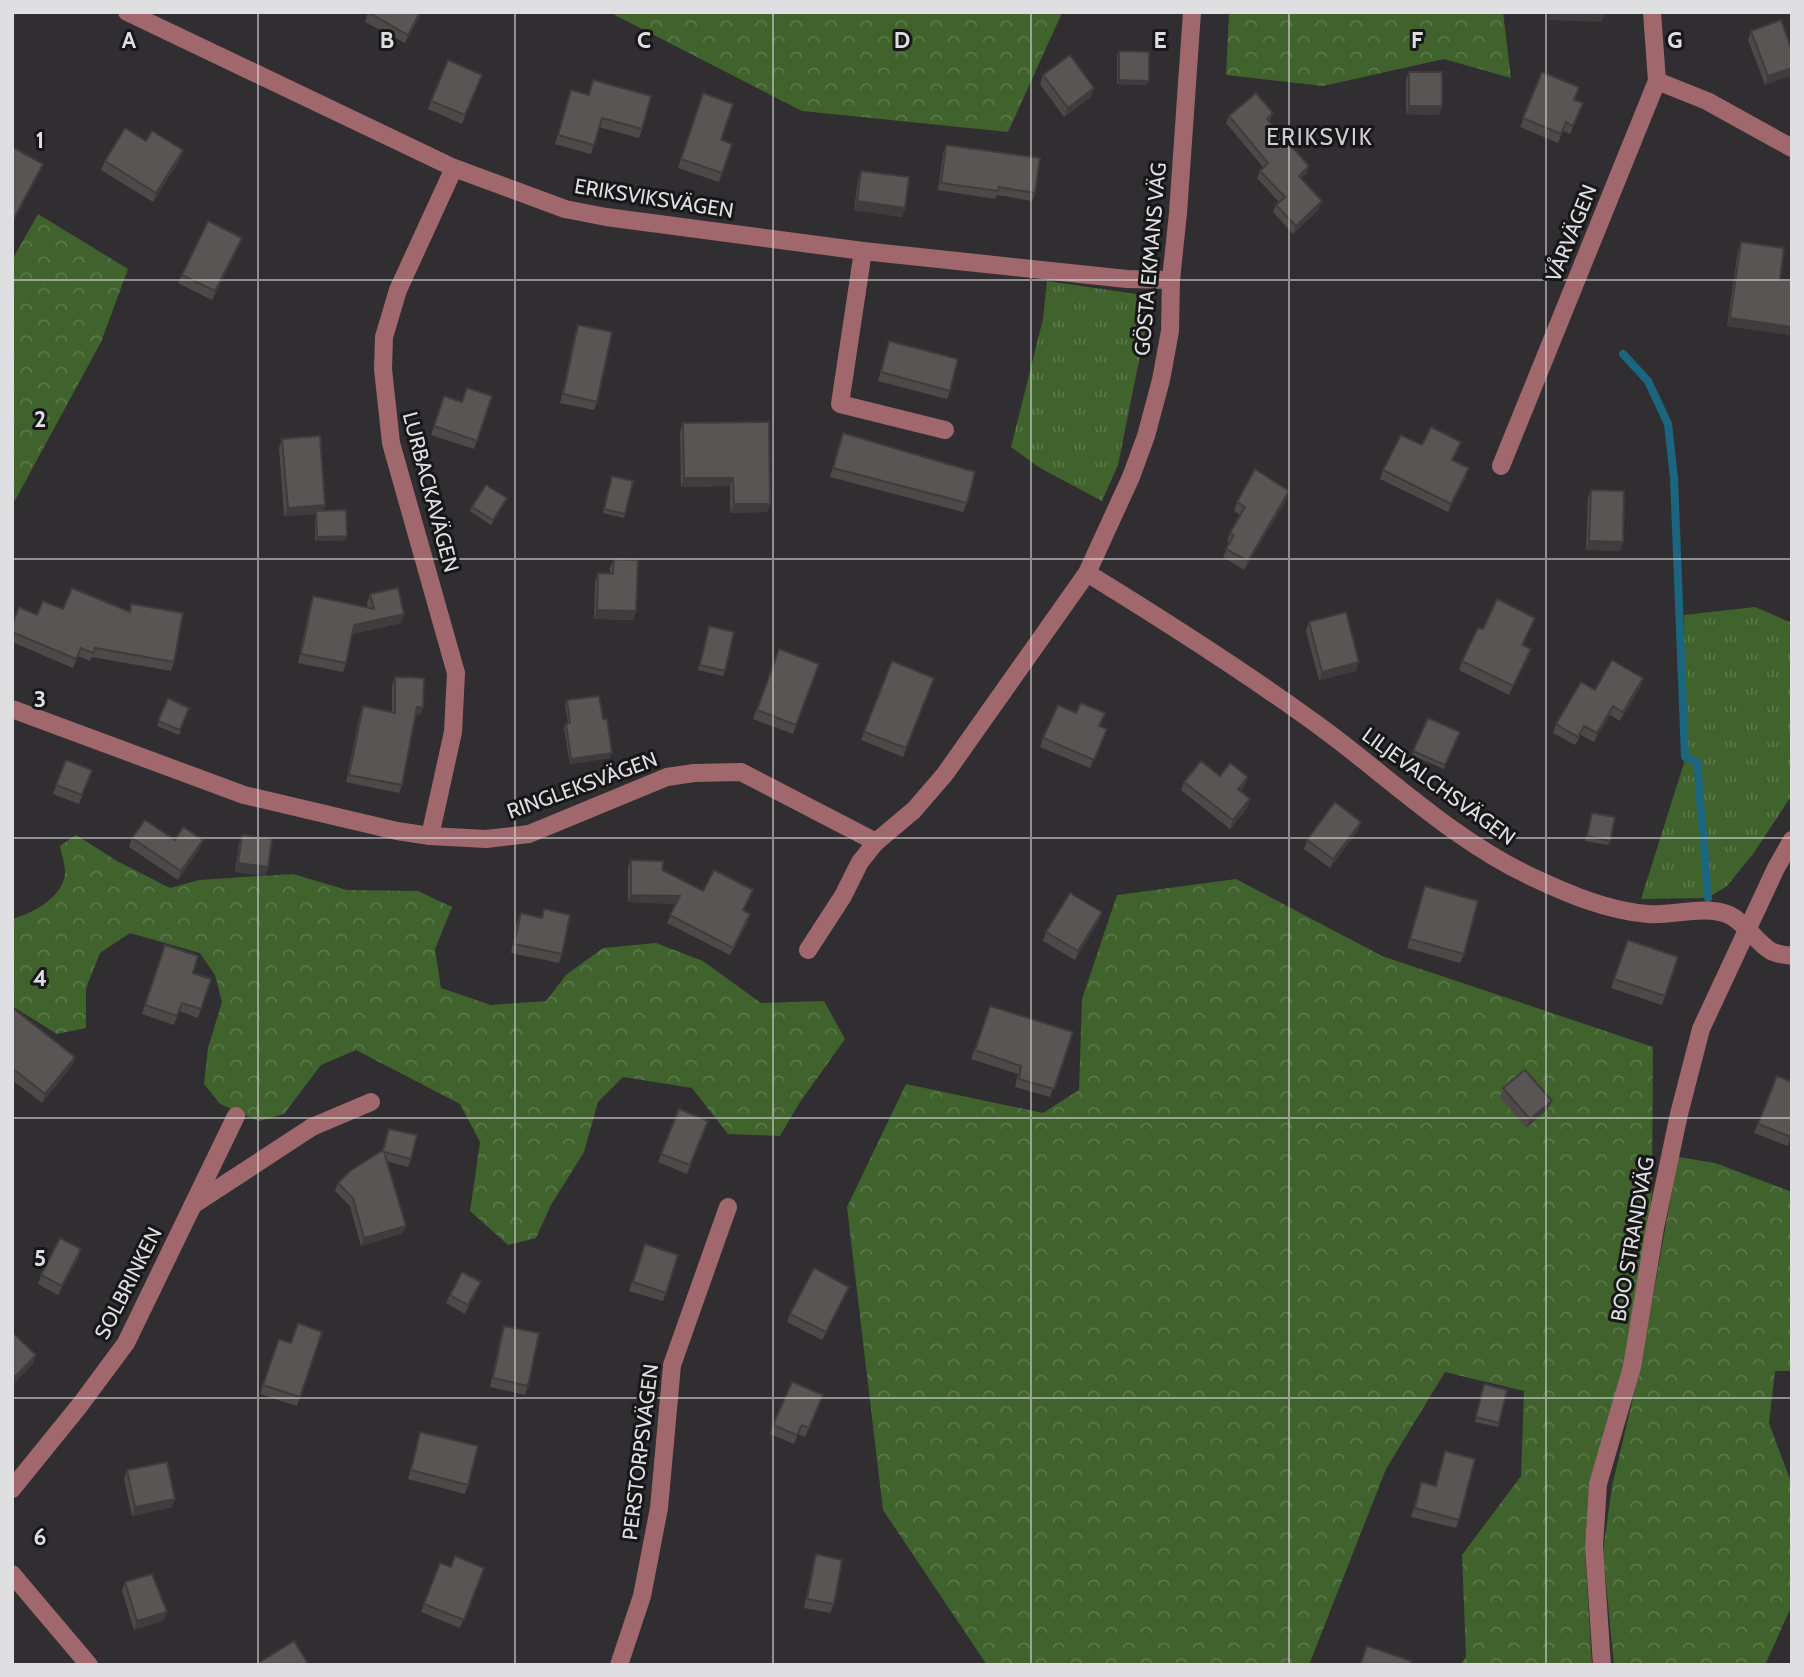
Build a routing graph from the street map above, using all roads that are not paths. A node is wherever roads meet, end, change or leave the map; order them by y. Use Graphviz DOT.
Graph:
graph roads {
  1 [pos="127,12"];
  2 [pos="1192,12"];
  3 [pos="1652,12"];
  4 [pos="1657,81"];
  5 [pos="1792,148"];
  6 [pos="454,168"];
  7 [pos="863,251"];
  8 [pos="1171,280"];
  9 [pos="945,430"];
  10 [pos="1501,466"];
  11 [pos="1087,573"];
  12 [pos="12,709"];
  13 [pos="430,836"];
  14 [pos="1792,840"];
  15 [pos="876,842"];
  16 [pos="1748,929"];
  17 [pos="808,950"];
  18 [pos="1792,956"];
  19 [pos="371,1102"];
  20 [pos="236,1116"];
  21 [pos="191,1206"];
  22 [pos="728,1207"];
  23 [pos="12,1489"];
  24 [pos="12,1574"];
  25 [pos="89,1665"];
  26 [pos="619,1665"];
  27 [pos="1602,1665"];
  1 -- 6 [label="street, ERIKSVIKSVÄGEN"];
  2 -- 8 [label="street, GÖSTA EKMANS VÄG"];
  3 -- 4 [label="street, VÅRVÄGEN"];
  4 -- 5 [label="street"];
  4 -- 10 [label="street, VÅRVÄGEN"];
  6 -- 7 [label="street, ERIKSVIKSVÄGEN"];
  6 -- 13 [label="street, LURBACKAVÄGEN"];
  7 -- 8 [label="street, ERIKSVIKSVÄGEN"];
  7 -- 9 [label="street"];
  8 -- 11 [label="street, GÖSTA EKMANS VÄG"];
  11 -- 15 [label="street, GÖSTA EKMANS VÄG"];
  11 -- 16 [label="street, LILJEVALCHSVÄGEN"];
  12 -- 13 [label="street, RINGLEKSVÄGEN"];
  13 -- 15 [label="street, RINGLEKSVÄGEN"];
  14 -- 16 [label="street, BOO STRANDVÄG"];
  15 -- 17 [label="street"];
  16 -- 18 [label="street, LILJEVALCHSVÄGEN"];
  16 -- 27 [label="street, BOO STRANDVÄG"];
  19 -- 21 [label="street"];
  20 -- 21 [label="street, SOLBRINKEN"];
  21 -- 23 [label="street, SOLBRINKEN"];
  22 -- 26 [label="street, PERSTORPSVÄGEN"];
  24 -- 25 [label="street"];
}
